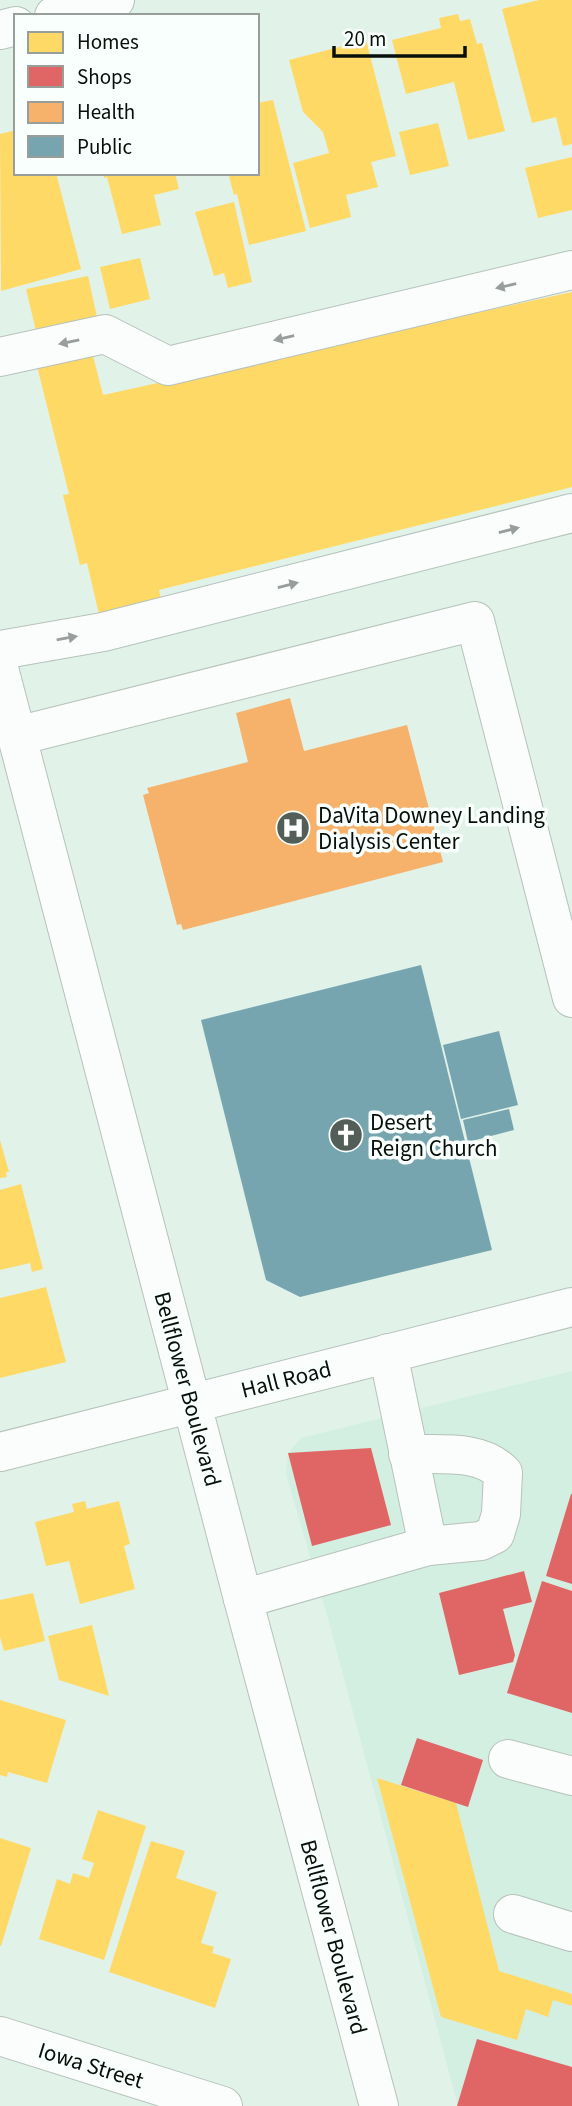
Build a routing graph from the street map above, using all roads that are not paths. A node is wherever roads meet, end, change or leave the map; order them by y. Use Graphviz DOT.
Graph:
graph roads {
  1 [pos="115,0"];
  2 [pos="62,14"];
  3 [pos="572,270"];
  4 [pos="0,357"];
  5 [pos="572,513"];
  6 [pos="0,650"];
  7 [pos="0,672"];
  8 [pos="17,736"];
  9 [pos="572,999"];
  10 [pos="572,1307"];
  11 [pos="388,1353"];
  12 [pos="192,1403"];
  13 [pos="0,1452"];
  14 [pos="408,1454"];
  15 [pos="428,1546"];
  16 [pos="243,1599"];
  17 [pos="508,1759"];
  18 [pos="572,1776"];
  19 [pos="513,1914"];
  20 [pos="570,1925"];
  21 [pos="0,2036"];
  22 [pos="223,2106"];
  23 [pos="379,2106"];
  1 -- 2 [label="main road"];
  3 -- 4 [label="main road, one-way"];
  6 -- 5 [label="main road, one-way"];
  7 -- 8 [label="main road, Bellflower Boulevard"];
  8 -- 9 [label="main road"];
  8 -- 12 [label="main road, Bellflower Boulevard"];
  10 -- 11 [label="main road, Hall Road"];
  11 -- 12 [label="main road, Hall Road"];
  11 -- 14 [label="main road"];
  12 -- 13 [label="main road, Hall Road"];
  12 -- 16 [label="main road, Bellflower Boulevard"];
  14 -- 15 [label="main road"];
  14 -- 15 [label="main road"];
  15 -- 16 [label="main road"];
  16 -- 23 [label="main road, Bellflower Boulevard"];
  17 -- 18 [label="main road"];
  19 -- 20 [label="main road"];
  21 -- 22 [label="main road, Iowa Street"];
}
